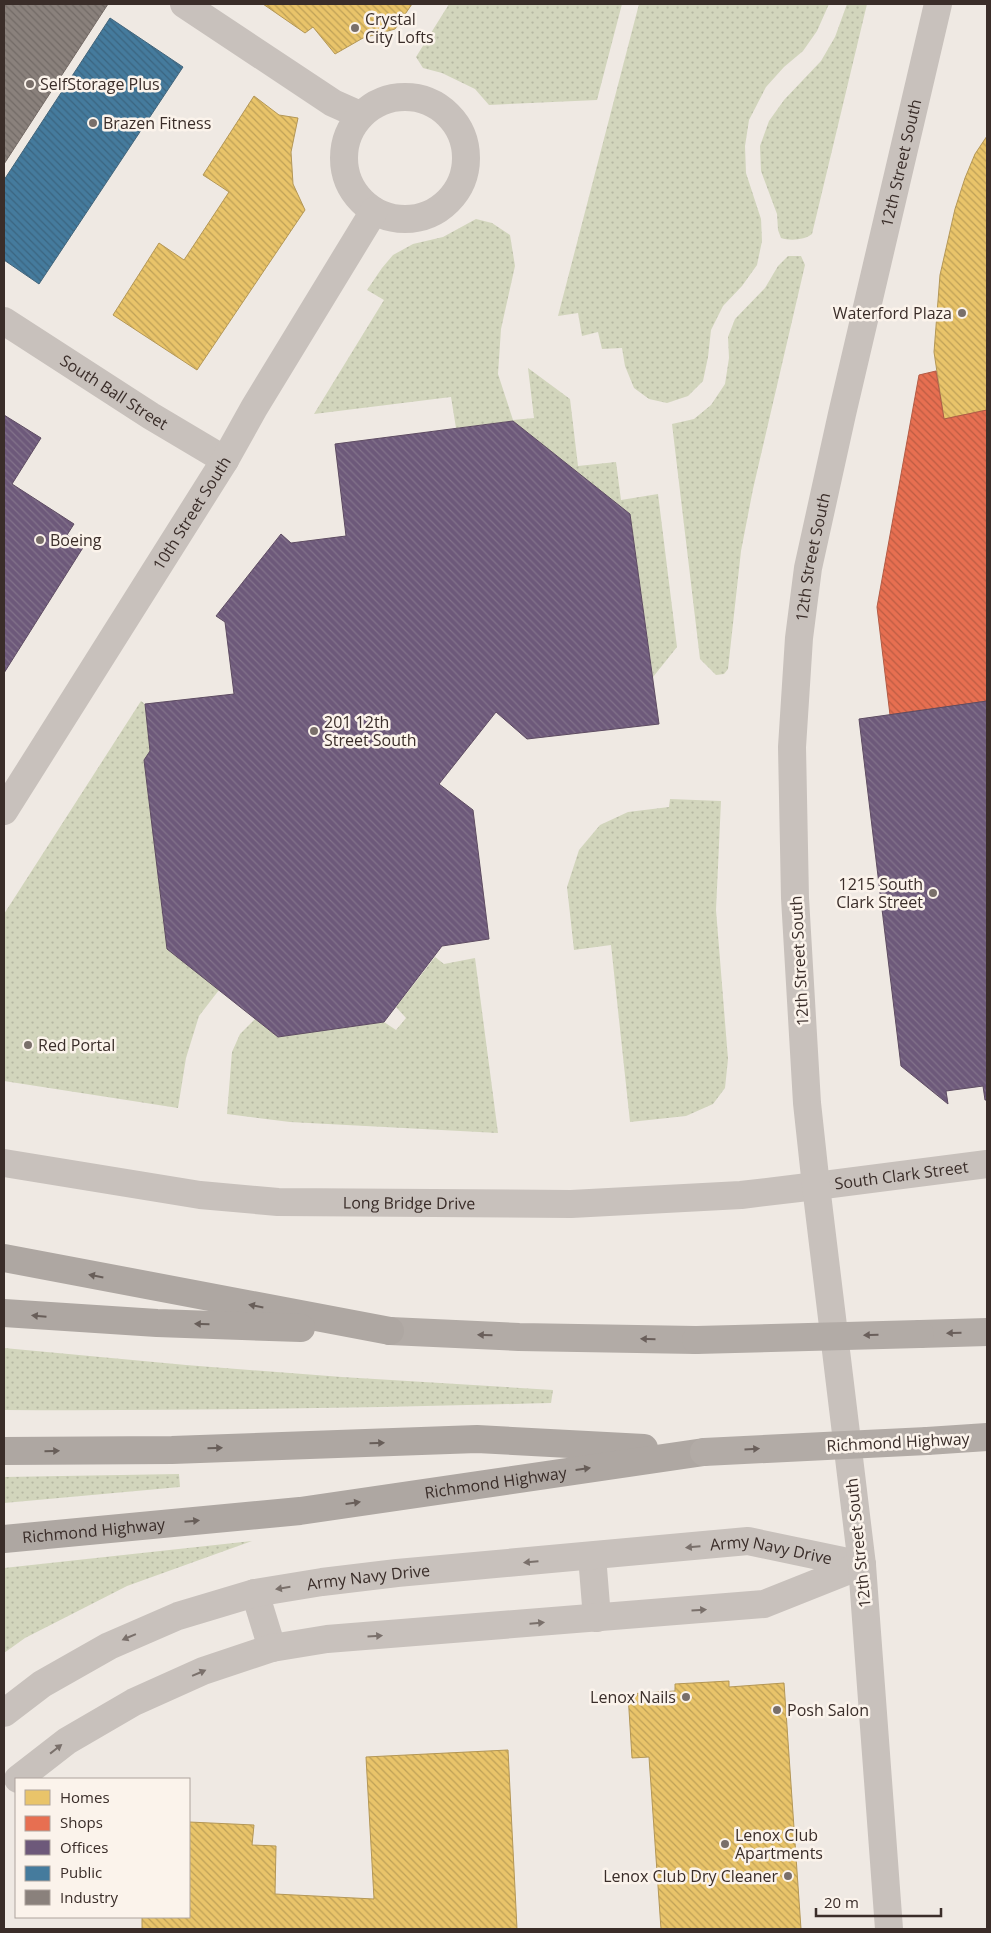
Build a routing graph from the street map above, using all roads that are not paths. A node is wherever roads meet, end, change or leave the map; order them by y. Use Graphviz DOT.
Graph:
graph roads {
  1 [pos="184,4"];
  2 [pos="938,4"];
  3 [pos="360,115"];
  4 [pos="374,211"];
  5 [pos="4,321"];
  6 [pos="225,460"];
  7 [pos="4,811"];
  8 [pos="4,1163"];
  9 [pos="987,1164"];
  10 [pos="816,1186"];
  11 [pos="4,1258"];
  12 [pos="4,1313"];
  13 [pos="390,1331"];
  14 [pos="987,1332"];
  15 [pos="987,1437"];
  16 [pos="4,1451"];
  17 [pos="704,1452"];
  18 [pos="4,1539"];
  19 [pos="592,1556"];
  20 [pos="862,1565"];
  21 [pos="255,1593"];
  22 [pos="597,1618"];
  23 [pos="272,1648"];
  24 [pos="4,1713"];
  25 [pos="20,1778"];
  26 [pos="15,1782"];
  27 [pos="4,1791"];
  28 [pos="889,1929"];
  1 -- 3 [label="street"];
  2 -- 10 [label="street, 12th Street South"];
  3 -- 4 [label="street"];
  3 -- 4 [label="street"];
  4 -- 6 [label="street, 10th Street South"];
  5 -- 6 [label="street, South Ball Street"];
  6 -- 7 [label="street, 10th Street South"];
  8 -- 10 [label="street, Long Bridge Drive"];
  9 -- 10 [label="street, South Clark Street"];
  10 -- 20 [label="street, 12th Street South"];
  13 -- 11 [label="highway, one-way"];
  13 -- 12 [label="highway, one-way"];
  14 -- 13 [label="highway, one-way, bridge"];
  17 -- 15 [label="highway, Richmond Highway, one-way, bridge"];
  16 -- 17 [label="highway, one-way"];
  18 -- 17 [label="highway, Richmond Highway, one-way"];
  20 -- 19 [label="street, Army Navy Drive, one-way"];
  19 -- 21 [label="street, Army Navy Drive, one-way"];
  19 -- 22 [label="street"];
  22 -- 20 [label="street, Army Navy Drive, one-way"];
  20 -- 28 [label="street, 12th Street South"];
  21 -- 23 [label="street"];
  21 -- 24 [label="street, Army Navy Drive, one-way"];
  23 -- 22 [label="street, Army Navy Drive, one-way"];
  25 -- 23 [label="street, Army Navy Drive, one-way"];
  26 -- 27 [label="street, Army Navy Drive"];
}
